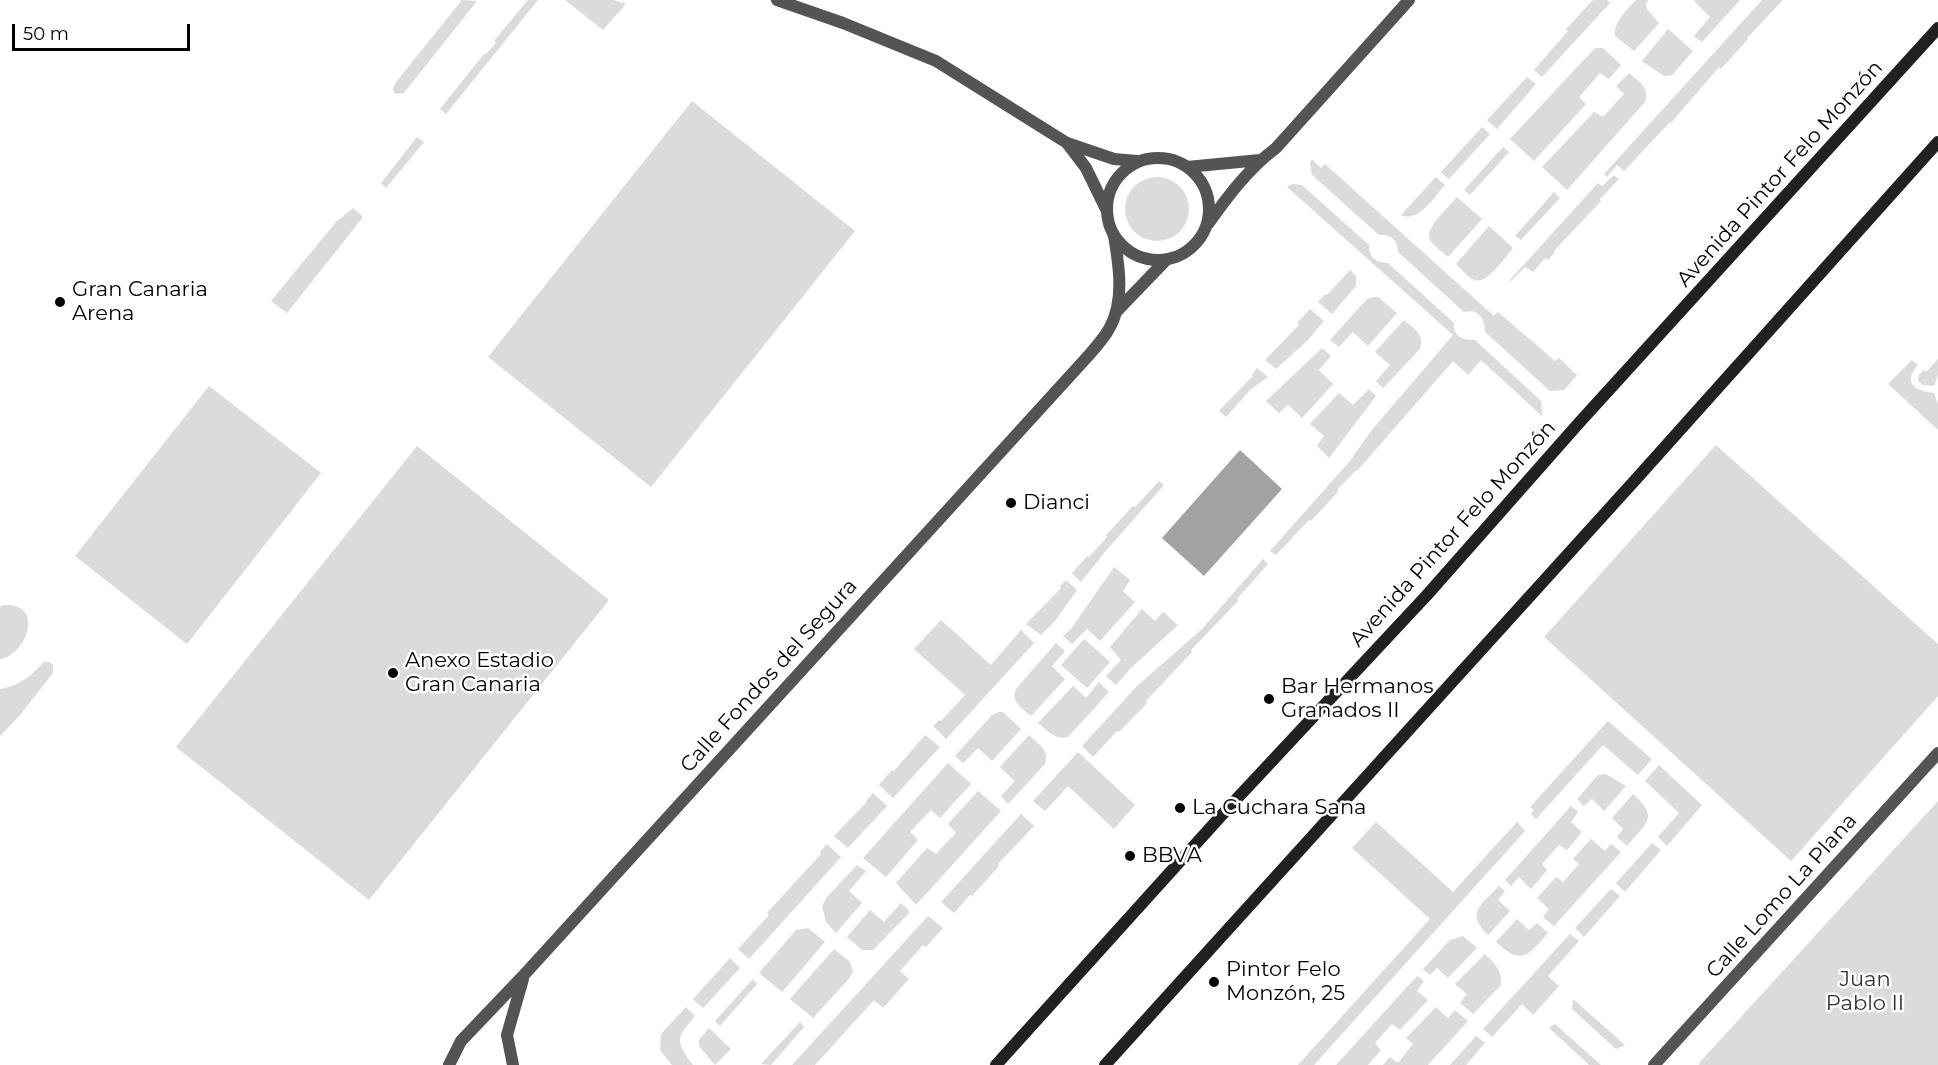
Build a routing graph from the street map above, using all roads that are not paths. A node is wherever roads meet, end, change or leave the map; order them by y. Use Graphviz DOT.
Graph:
graph roads {
  1 [pos="777,0"];
  2 [pos="1409,0"];
  3 [pos="1938,28"];
  4 [pos="1938,142"];
  5 [pos="1067,143"];
  6 [pos="1260,160"];
  7 [pos="1137,161"];
  8 [pos="1187,167"];
  9 [pos="1107,210"];
  10 [pos="1207,225"];
  11 [pos="1114,236"];
  12 [pos="1167,259"];
  13 [pos="1116,312"];
  14 [pos="1938,753"];
  15 [pos="524,976"];
  16 [pos="449,1065"];
  17 [pos="513,1065"];
  18 [pos="996,1065"];
  19 [pos="1105,1065"];
  20 [pos="1654,1065"];
  1 -- 5 [label="street"];
  2 -- 6 [label="street"];
  3 -- 18 [label="street, Avenida Pintor Felo Monzón"];
  4 -- 19 [label="street"];
  5 -- 7 [label="street"];
  5 -- 9 [label="street"];
  6 -- 8 [label="street"];
  6 -- 10 [label="street"];
  7 -- 8 [label="street"];
  7 -- 9 [label="street"];
  8 -- 10 [label="street"];
  9 -- 11 [label="street"];
  10 -- 12 [label="street"];
  11 -- 12 [label="street"];
  11 -- 13 [label="street, Calle Fondos del Segura"];
  12 -- 13 [label="street, Calle Fondos del Segura"];
  13 -- 15 [label="street, Calle Fondos del Segura"];
  14 -- 20 [label="street, Calle Lomo La Plana"];
  15 -- 16 [label="street, Calle Fondos del Segura"];
  15 -- 17 [label="street"];
}
